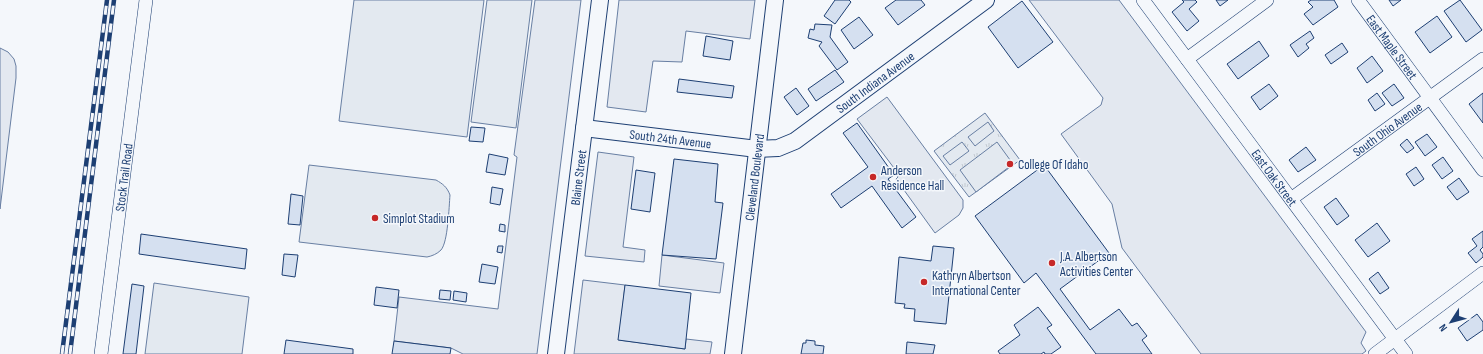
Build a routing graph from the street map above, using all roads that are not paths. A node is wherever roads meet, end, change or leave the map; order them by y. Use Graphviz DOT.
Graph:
graph roads {
  1 [pos="146,0"];
  2 [pos="600,0"];
  3 [pos="775,0"];
  4 [pos="986,0"];
  5 [pos="1143,0"];
  6 [pos="1267,0"];
  7 [pos="1358,0"];
  8 [pos="1187,59"];
  9 [pos="1483,59"];
  10 [pos="1430,98"];
  11 [pos="584,128"];
  12 [pos="757,149"];
  13 [pos="1483,170"];
  14 [pos="1291,199"];
  15 [pos="1483,274"];
  16 [pos="1395,339"];
  17 [pos="101,354"];
  18 [pos="556,354"];
  19 [pos="733,354"];
  20 [pos="1375,354"];
  21 [pos="1406,354"];
  1 -- 17 [label="street, Stock Trail Road"];
  2 -- 11 [label="main road, Blaine Street"];
  3 -- 12 [label="main road, Cleveland Boulevard"];
  4 -- 12 [label="main road, South Indiana Avenue"];
  5 -- 8 [label="street, East Oak Street"];
  6 -- 8 [label="street"];
  7 -- 10 [label="street, East Maple Street"];
  8 -- 14 [label="street, East Oak Street"];
  9 -- 10 [label="street, South Ohio Avenue"];
  10 -- 13 [label="street, East Maple Street"];
  10 -- 14 [label="street, South Ohio Avenue"];
  11 -- 12 [label="main road, South 24th Avenue"];
  11 -- 18 [label="main road, Blaine Street"];
  12 -- 19 [label="main road, Cleveland Boulevard"];
  14 -- 16 [label="street, East Oak Street"];
  15 -- 16 [label="street"];
  16 -- 20 [label="street"];
  16 -- 21 [label="street, East Oak Street"];
}
